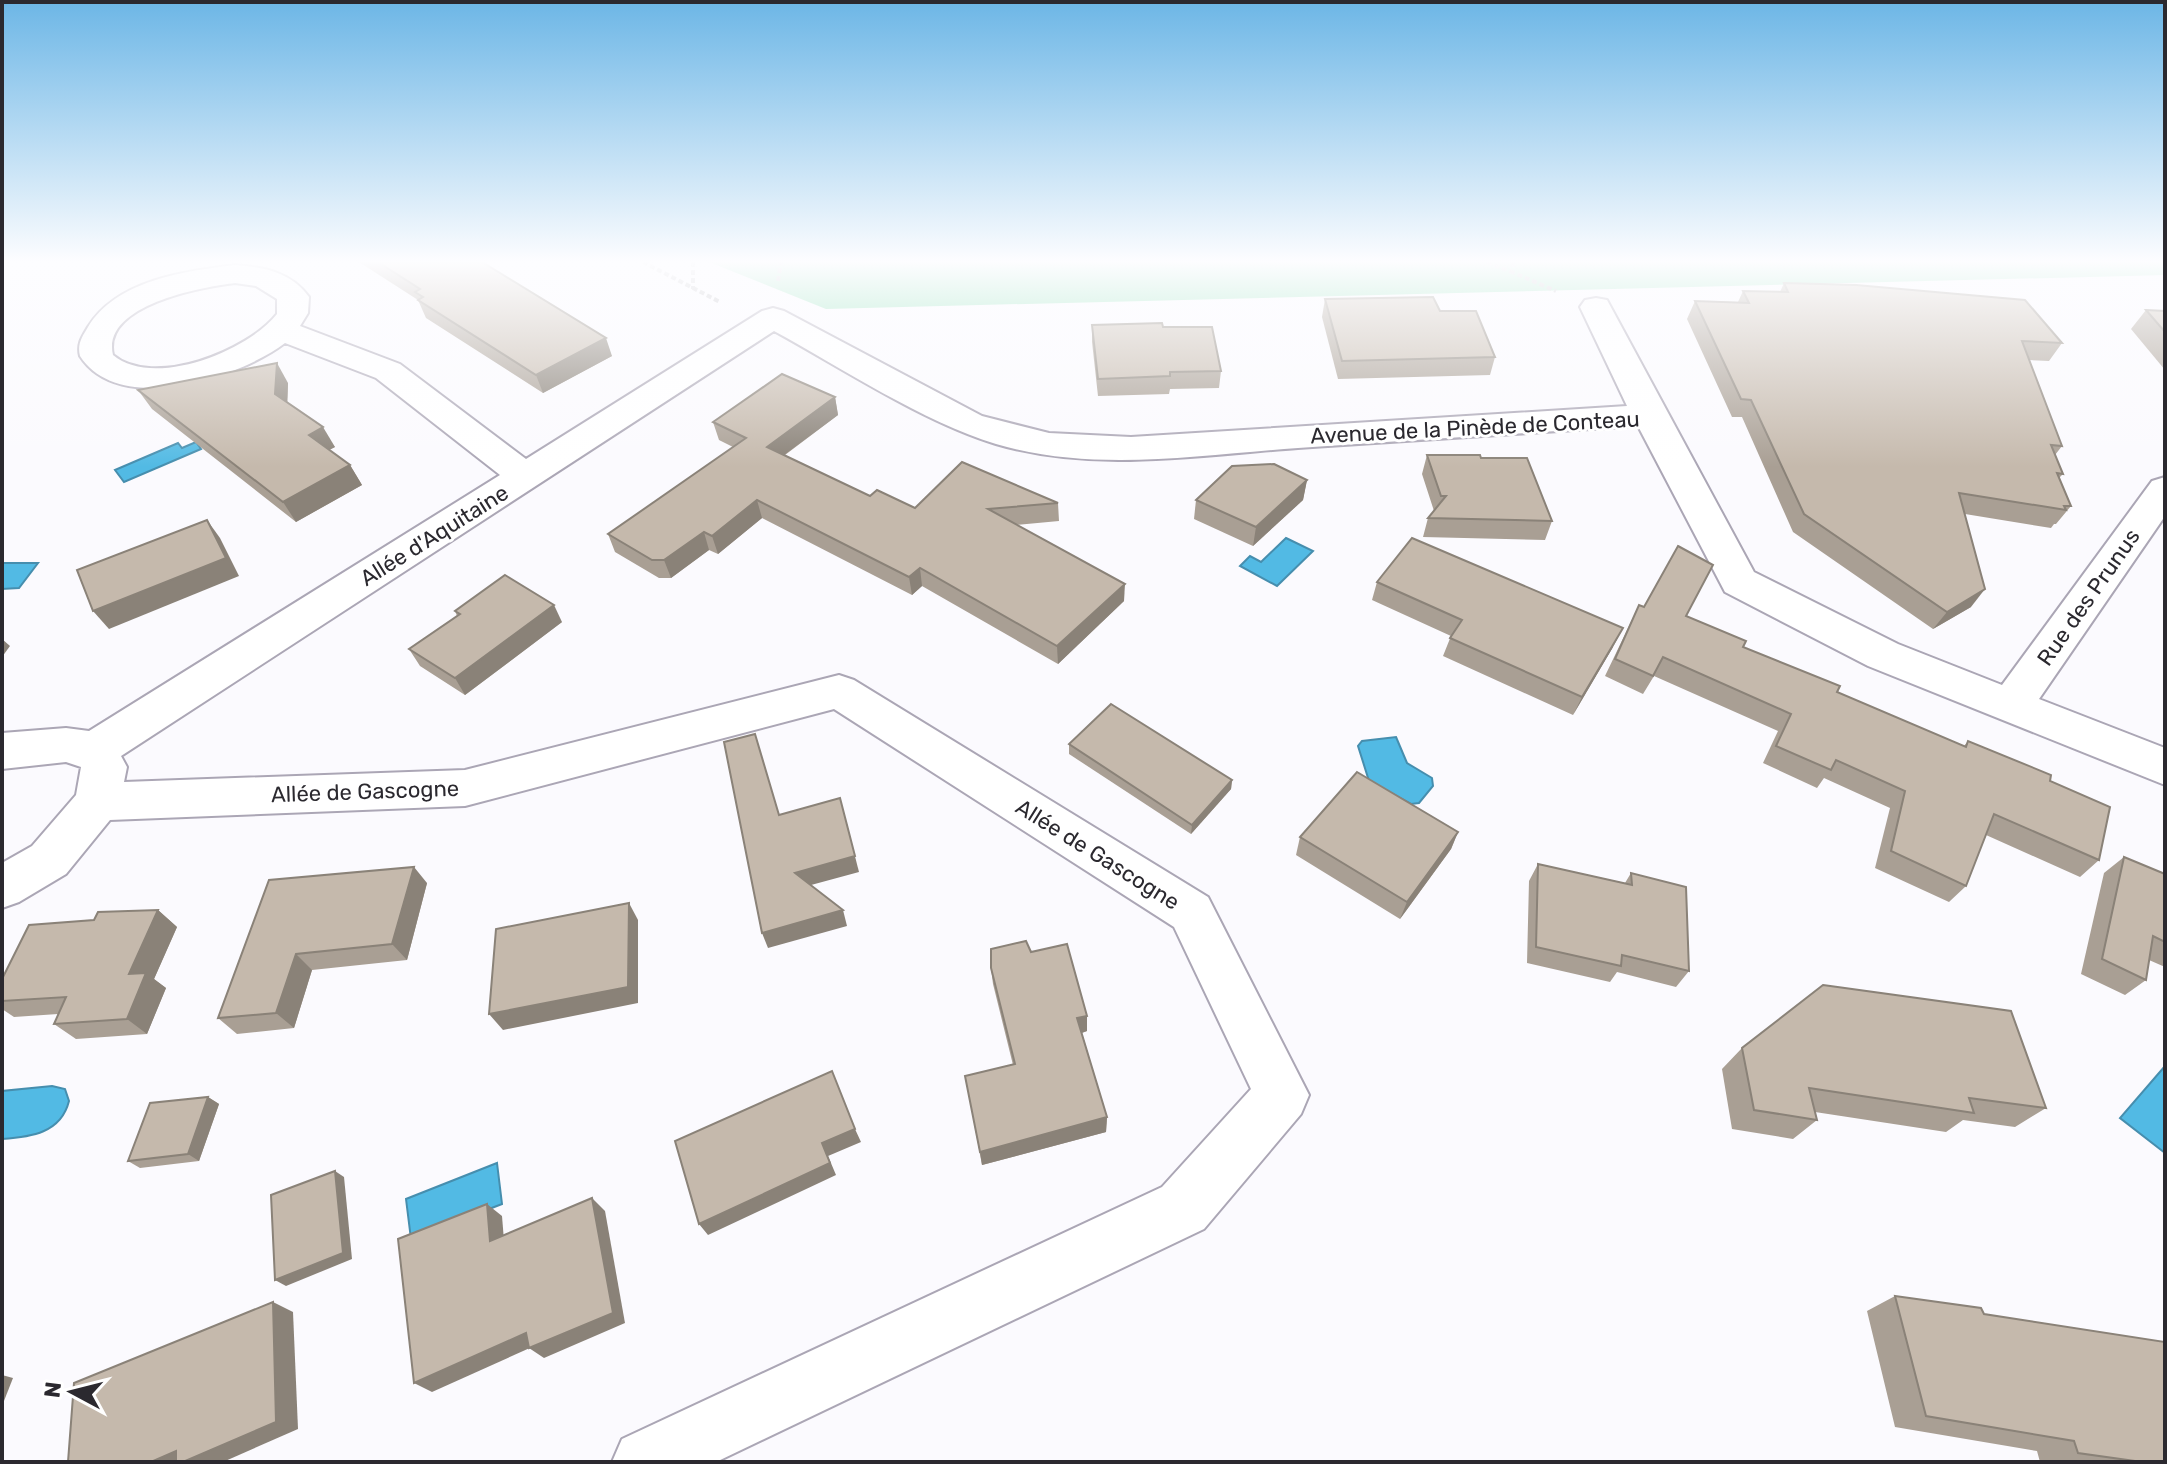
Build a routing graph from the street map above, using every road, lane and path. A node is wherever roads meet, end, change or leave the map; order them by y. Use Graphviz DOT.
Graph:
graph roads {
  1 [pos="100,330"];
  2 [pos="281,330"];
  3 [pos="754,330"];
  4 [pos="796,330"];
  5 [pos="1607,330"];
  6 [pos="1649,415"];
  7 [pos="526,477"];
  8 [pos="2165,489"];
  9 [pos="2011,705"];
  10 [pos="95,750"];
  11 [pos="2,751"];
  12 [pos="2165,767"];
  13 [pos="98,802"];
  14 [pos="2,887"];
  15 [pos="645,1462"];
  1 -- 2 [label="street"];
  2 -- 7 [label="street"];
  3 -- 7 [label="street, Allée d'Aquitaine"];
  4 -- 6 [label="street, Avenue de la Pinède de Conteau"];
  5 -- 6 [label="street"];
  6 -- 9 [label="street, Avenue de la Pinède de Conteau"];
  7 -- 10 [label="street, Allée d'Aquitaine"];
  8 -- 9 [label="street, Rue des Prunus"];
  9 -- 12 [label="street, Avenue de la Pinède de Conteau"];
  10 -- 11 [label="street"];
  10 -- 13 [label="street"];
  13 -- 14 [label="street"];
  13 -- 15 [label="street, Allée de Gascogne"];
}
